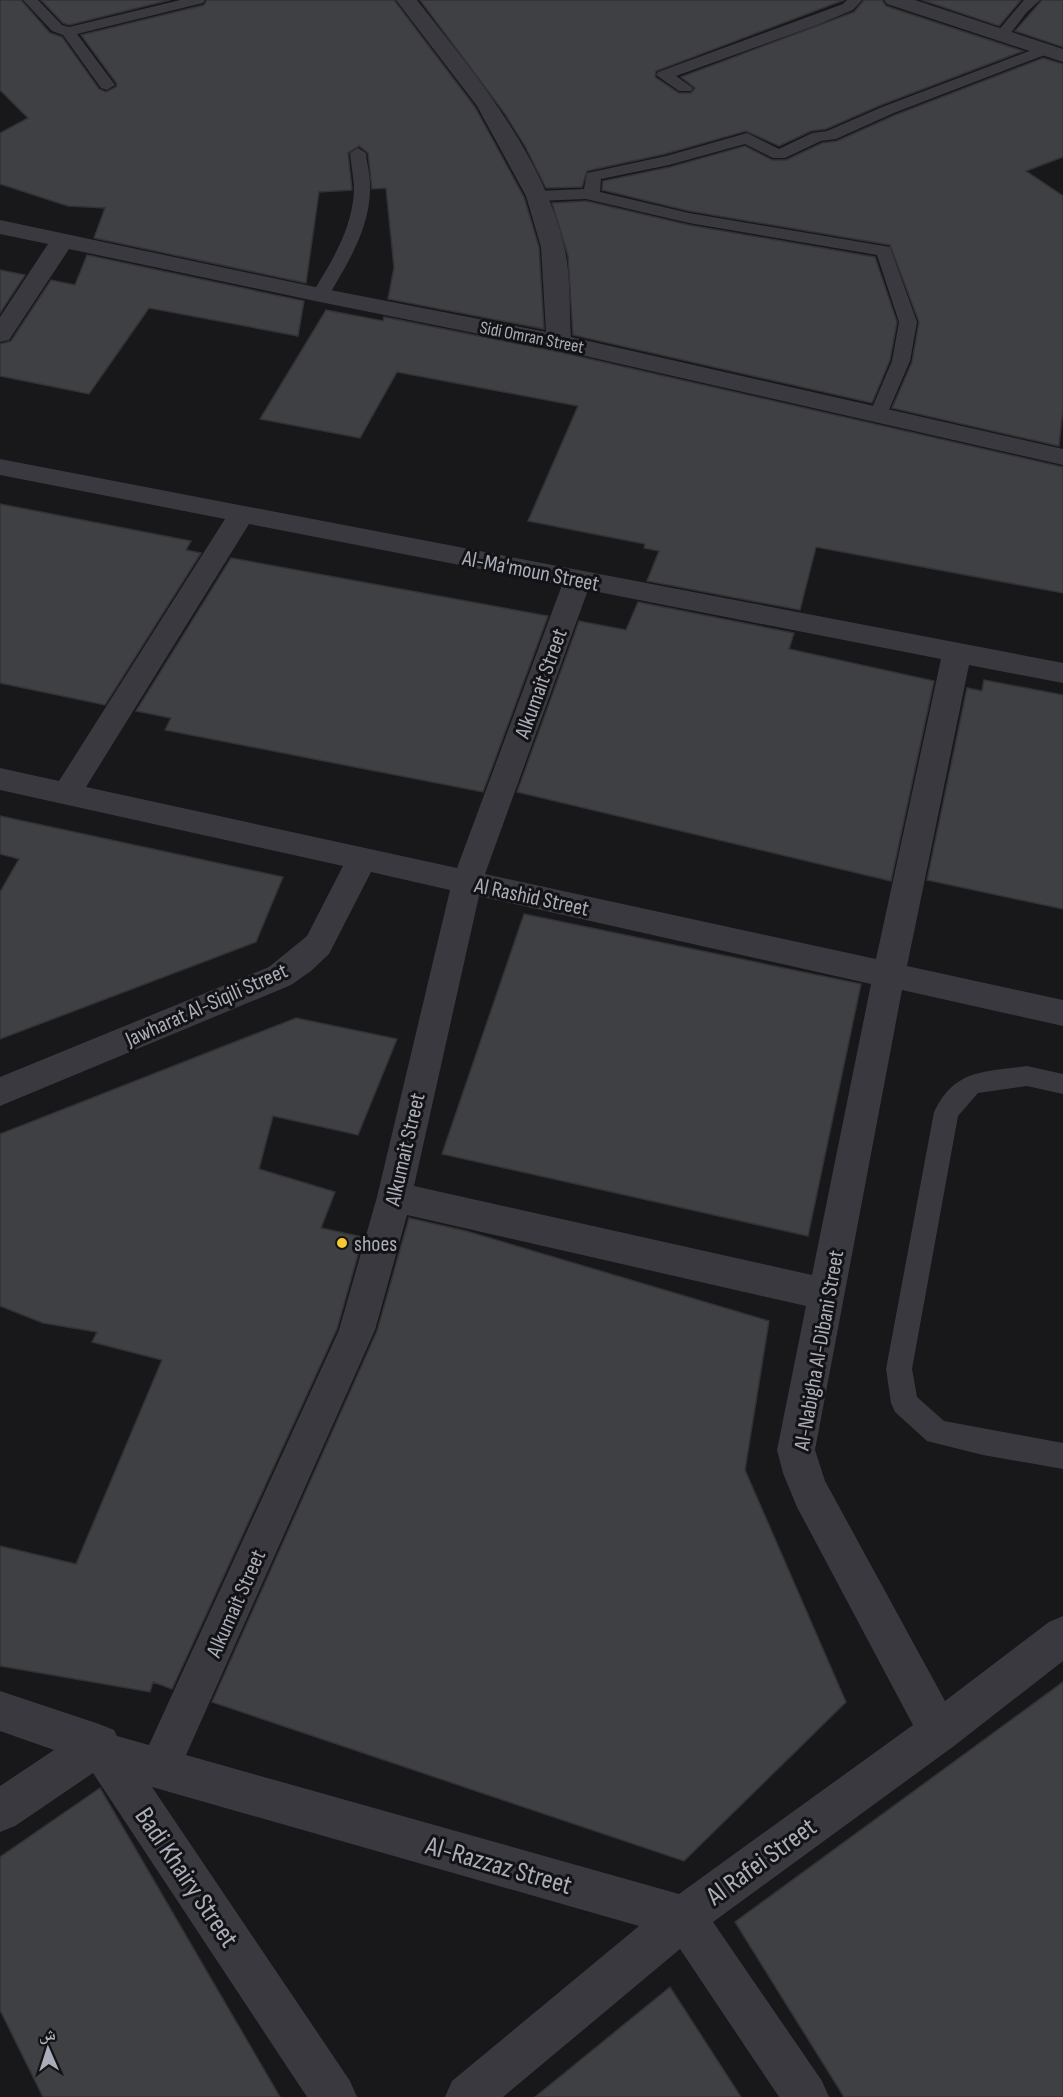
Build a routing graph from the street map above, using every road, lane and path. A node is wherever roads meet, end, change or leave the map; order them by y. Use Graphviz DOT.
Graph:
graph roads {
  1 [pos="30,0"];
  2 [pos="198,0"];
  3 [pos="406,0"];
  4 [pos="855,0"];
  5 [pos="894,0"];
  6 [pos="1033,0"];
  7 [pos="68,32"];
  8 [pos="1002,35"];
  9 [pos="1054,53"];
  10 [pos="107,85"];
  11 [pos="685,88"];
  12 [pos="358,153"];
  13 [pos="592,195"];
  14 [pos="537,196"];
  15 [pos="0,227"];
  16 [pos="63,240"];
  17 [pos="320,295"];
  18 [pos="0,335"];
  19 [pos="559,342"];
  20 [pos="878,415"];
  21 [pos="1063,457"];
  22 [pos="0,467"];
  23 [pos="241,515"];
  24 [pos="578,579"];
  25 [pos="957,652"];
  26 [pos="1063,673"];
  27 [pos="0,779"];
  28 [pos="66,794"];
  29 [pos="362,859"];
  30 [pos="467,882"];
  31 [pos="889,975"];
  32 [pos="1063,1013"];
  33 [pos="1063,1084"];
  34 [pos="0,1092"];
  35 [pos="394,1197"];
  36 [pos="826,1294"];
  37 [pos="1063,1456"];
  38 [pos="1063,1636"];
  39 [pos="0,1711"];
  40 [pos="939,1731"];
  41 [pos="102,1749"];
  42 [pos="159,1769"];
  43 [pos="0,1811"];
  44 [pos="684,1917"];
  45 [pos="334,2097"];
  46 [pos="468,2097"];
  47 [pos="806,2097"];
  1 -- 7 [label="lane"];
  2 -- 7 [label="lane"];
  3 -- 14 [label="street"];
  4 -- 11 [label="lane"];
  5 -- 8 [label="street"];
  6 -- 8 [label="lane"];
  7 -- 10 [label="lane"];
  8 -- 9 [label="street"];
  9 -- 13 [label="lane"];
  12 -- 17 [label="lane"];
  13 -- 14 [label="lane"];
  13 -- 20 [label="lane"];
  14 -- 19 [label="street"];
  15 -- 16 [label="street, Sidi Omran Street"];
  16 -- 17 [label="street, Sidi Omran Street"];
  16 -- 18 [label="street"];
  17 -- 19 [label="street, Sidi Omran Street"];
  19 -- 20 [label="street, Sidi Omran Street"];
  20 -- 21 [label="street, Sidi Omran Street"];
  22 -- 23 [label="street, Al-Ma'moun Street"];
  23 -- 24 [label="street, Al-Ma'moun Street"];
  23 -- 28 [label="street"];
  24 -- 25 [label="street, Al-Ma'moun Street"];
  24 -- 30 [label="street, Alkumait Street"];
  25 -- 26 [label="street, Al-Ma'moun Street"];
  25 -- 31 [label="street, Al-Nabigha Al-Dibani Street"];
  27 -- 28 [label="street, Al Rashid Street"];
  28 -- 29 [label="street, Al Rashid Street"];
  29 -- 30 [label="street, Al Rashid Street"];
  29 -- 34 [label="street, Jawharat Al-Siqili Street"];
  30 -- 31 [label="street, Al Rashid Street"];
  30 -- 35 [label="street, Alkumait Street"];
  31 -- 32 [label="street, Al Rashid Street"];
  31 -- 36 [label="street, Al-Nabigha Al-Dibani Street"];
  33 -- 37 [label="lane"];
  35 -- 36 [label="street"];
  35 -- 42 [label="street, Alkumait Street"];
  36 -- 40 [label="street, Al-Nabigha Al-Dibani Street"];
  38 -- 40 [label="street, Al Rafei Street"];
  39 -- 41 [label="street"];
  40 -- 44 [label="street, Al Rafei Street"];
  41 -- 42 [label="street, Al-Razzaz Street"];
  41 -- 43 [label="street"];
  41 -- 45 [label="street, Badi Khairy Street"];
  42 -- 44 [label="street, Al-Razzaz Street"];
  44 -- 46 [label="street, Al Rafei Street"];
  44 -- 47 [label="street"];
}
